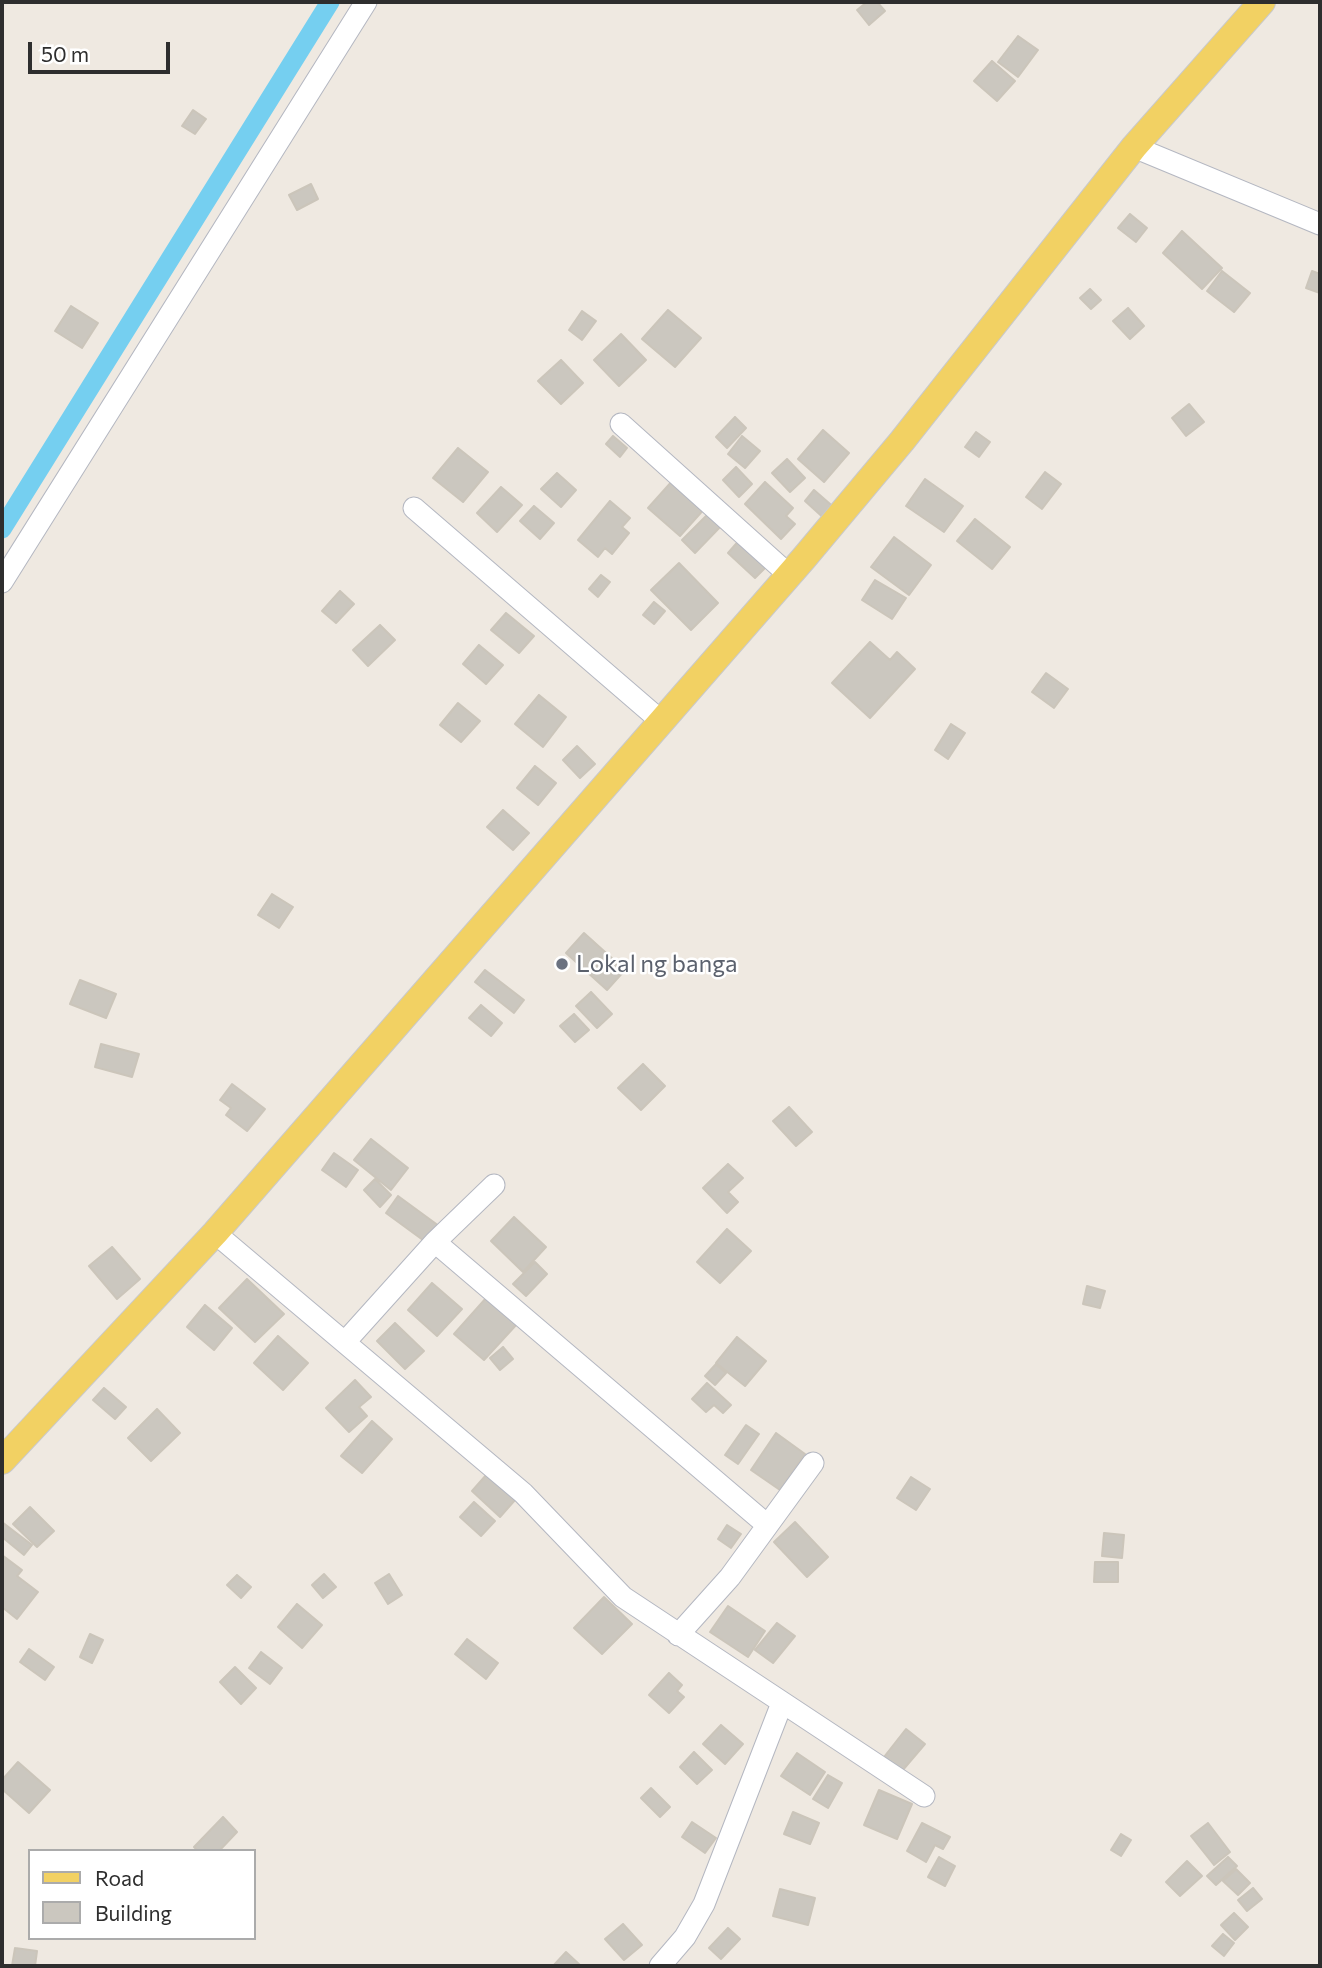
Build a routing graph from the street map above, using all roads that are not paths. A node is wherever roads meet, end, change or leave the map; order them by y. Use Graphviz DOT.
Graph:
graph roads {
  1 [pos="366,2"];
  2 [pos="1262,2"];
  3 [pos="1134,147"];
  4 [pos="1320,224"];
  5 [pos="621,424"];
  6 [pos="414,508"];
  7 [pos="789,575"];
  8 [pos="2,582"];
  9 [pos="661,721"];
  10 [pos="494,1185"];
  11 [pos="215,1233"];
  12 [pos="435,1242"];
  13 [pos="345,1342"];
  14 [pos="2,1461"];
  15 [pos="813,1463"];
  16 [pos="766,1524"];
  17 [pos="678,1635"];
  18 [pos="782,1703"];
  19 [pos="924,1796"];
  20 [pos="660,1966"];
  1 -- 8 [label="street"];
  2 -- 3 [label="main road"];
  3 -- 4 [label="street"];
  3 -- 7 [label="main road"];
  5 -- 7 [label="street"];
  6 -- 9 [label="street"];
  7 -- 9 [label="main road"];
  9 -- 11 [label="main road"];
  10 -- 12 [label="street"];
  11 -- 13 [label="street"];
  11 -- 14 [label="main road"];
  12 -- 13 [label="street"];
  12 -- 16 [label="street"];
  13 -- 17 [label="street"];
  15 -- 16 [label="street"];
  16 -- 17 [label="street"];
  17 -- 18 [label="street"];
  18 -- 19 [label="street"];
  18 -- 20 [label="street"];
}
